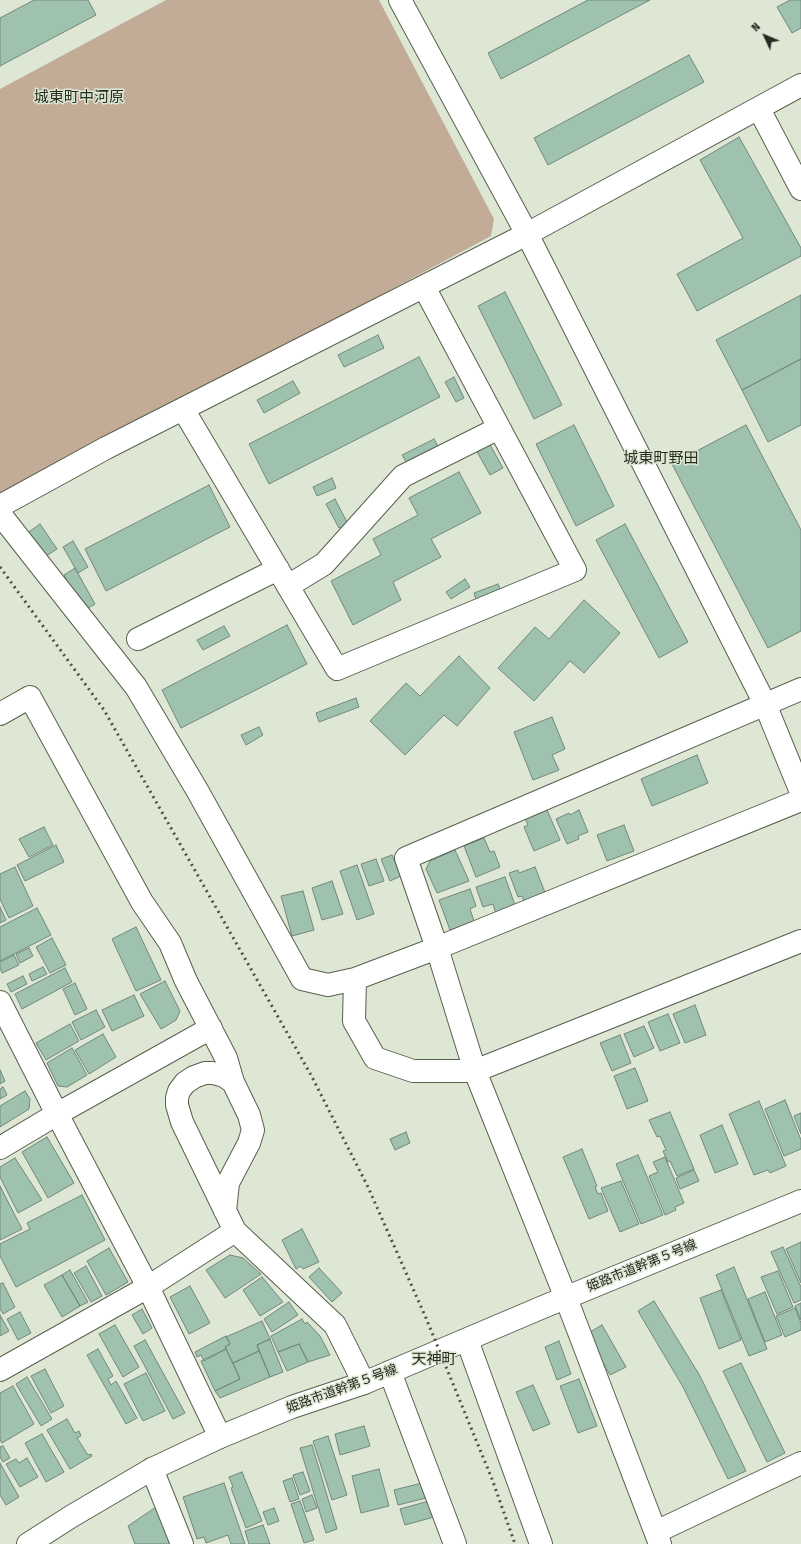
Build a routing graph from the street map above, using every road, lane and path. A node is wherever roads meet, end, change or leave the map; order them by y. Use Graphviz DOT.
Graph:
graph roads {
  1 [pos="400,0"];
  2 [pos="801,85"];
  3 [pos="759,109"];
  4 [pos="801,189"];
  5 [pos="526,234"];
  6 [pos="424,287"];
  7 [pos="183,409"];
  8 [pos="499,428"];
  9 [pos="0,506"];
  10 [pos="0,514"];
  11 [pos="283,578"];
  12 [pos="138,639"];
  13 [pos="801,689"];
  14 [pos="766,704"];
  15 [pos="0,714"];
  16 [pos="801,792"];
  17 [pos="801,800"];
  18 [pos="801,941"];
  19 [pos="436,948"];
  20 [pos="355,979"];
  21 [pos="0,1002"];
  22 [pos="211,1028"];
  23 [pos="475,1071"];
  24 [pos="233,1082"];
  25 [pos="57,1114"];
  26 [pos="0,1148"];
  27 [pos="801,1201"];
  28 [pos="225,1211"];
  29 [pos="235,1231"];
  30 [pos="148,1287"];
  31 [pos="566,1298"];
  32 [pos="466,1340"];
  33 [pos="0,1370"];
  34 [pos="390,1372"];
  35 [pos="364,1383"];
  36 [pos="220,1437"];
  37 [pos="801,1463"];
  38 [pos="152,1469"];
  39 [pos="658,1538"];
  40 [pos="28,1544"];
  41 [pos="182,1544"];
  42 [pos="455,1544"];
  43 [pos="541,1544"];
  1 -- 5 [label="street"];
  2 -- 3 [label="street"];
  3 -- 4 [label="street"];
  3 -- 5 [label="street"];
  5 -- 6 [label="street"];
  5 -- 14 [label="street"];
  6 -- 7 [label="street"];
  6 -- 8 [label="street"];
  7 -- 9 [label="street"];
  7 -- 11 [label="street"];
  8 -- 11 [label="street"];
  8 -- 11 [label="street"];
  10 -- 20 [label="street"];
  11 -- 12 [label="street"];
  13 -- 14 [label="street"];
  14 -- 16 [label="street"];
  14 -- 19 [label="street"];
  15 -- 22 [label="street"];
  17 -- 19 [label="street"];
  18 -- 23 [label="street"];
  19 -- 20 [label="street"];
  19 -- 23 [label="street"];
  20 -- 23 [label="street"];
  21 -- 25 [label="street"];
  22 -- 24 [label="street"];
  22 -- 25 [label="street"];
  23 -- 31 [label="street"];
  24 -- 28 [label="street"];
  24 -- 28 [label="street"];
  25 -- 26 [label="street"];
  25 -- 30 [label="street"];
  27 -- 31 [label="street, 姫路市道幹第５号線"];
  28 -- 29 [label="street"];
  29 -- 30 [label="street"];
  29 -- 35 [label="street"];
  30 -- 33 [label="street"];
  30 -- 36 [label="street"];
  31 -- 32 [label="street, 姫路市道幹第５号線"];
  31 -- 39 [label="street"];
  32 -- 34 [label="street, 姫路市道幹第５号線"];
  32 -- 43 [label="street"];
  34 -- 35 [label="street, 姫路市道幹第５号線"];
  34 -- 42 [label="street"];
  35 -- 36 [label="street, 姫路市道幹第５号線"];
  36 -- 38 [label="street, 姫路市道幹第５号線"];
  37 -- 39 [label="street"];
  38 -- 40 [label="street, 姫路市道幹第５号線"];
  38 -- 41 [label="street"];
}
